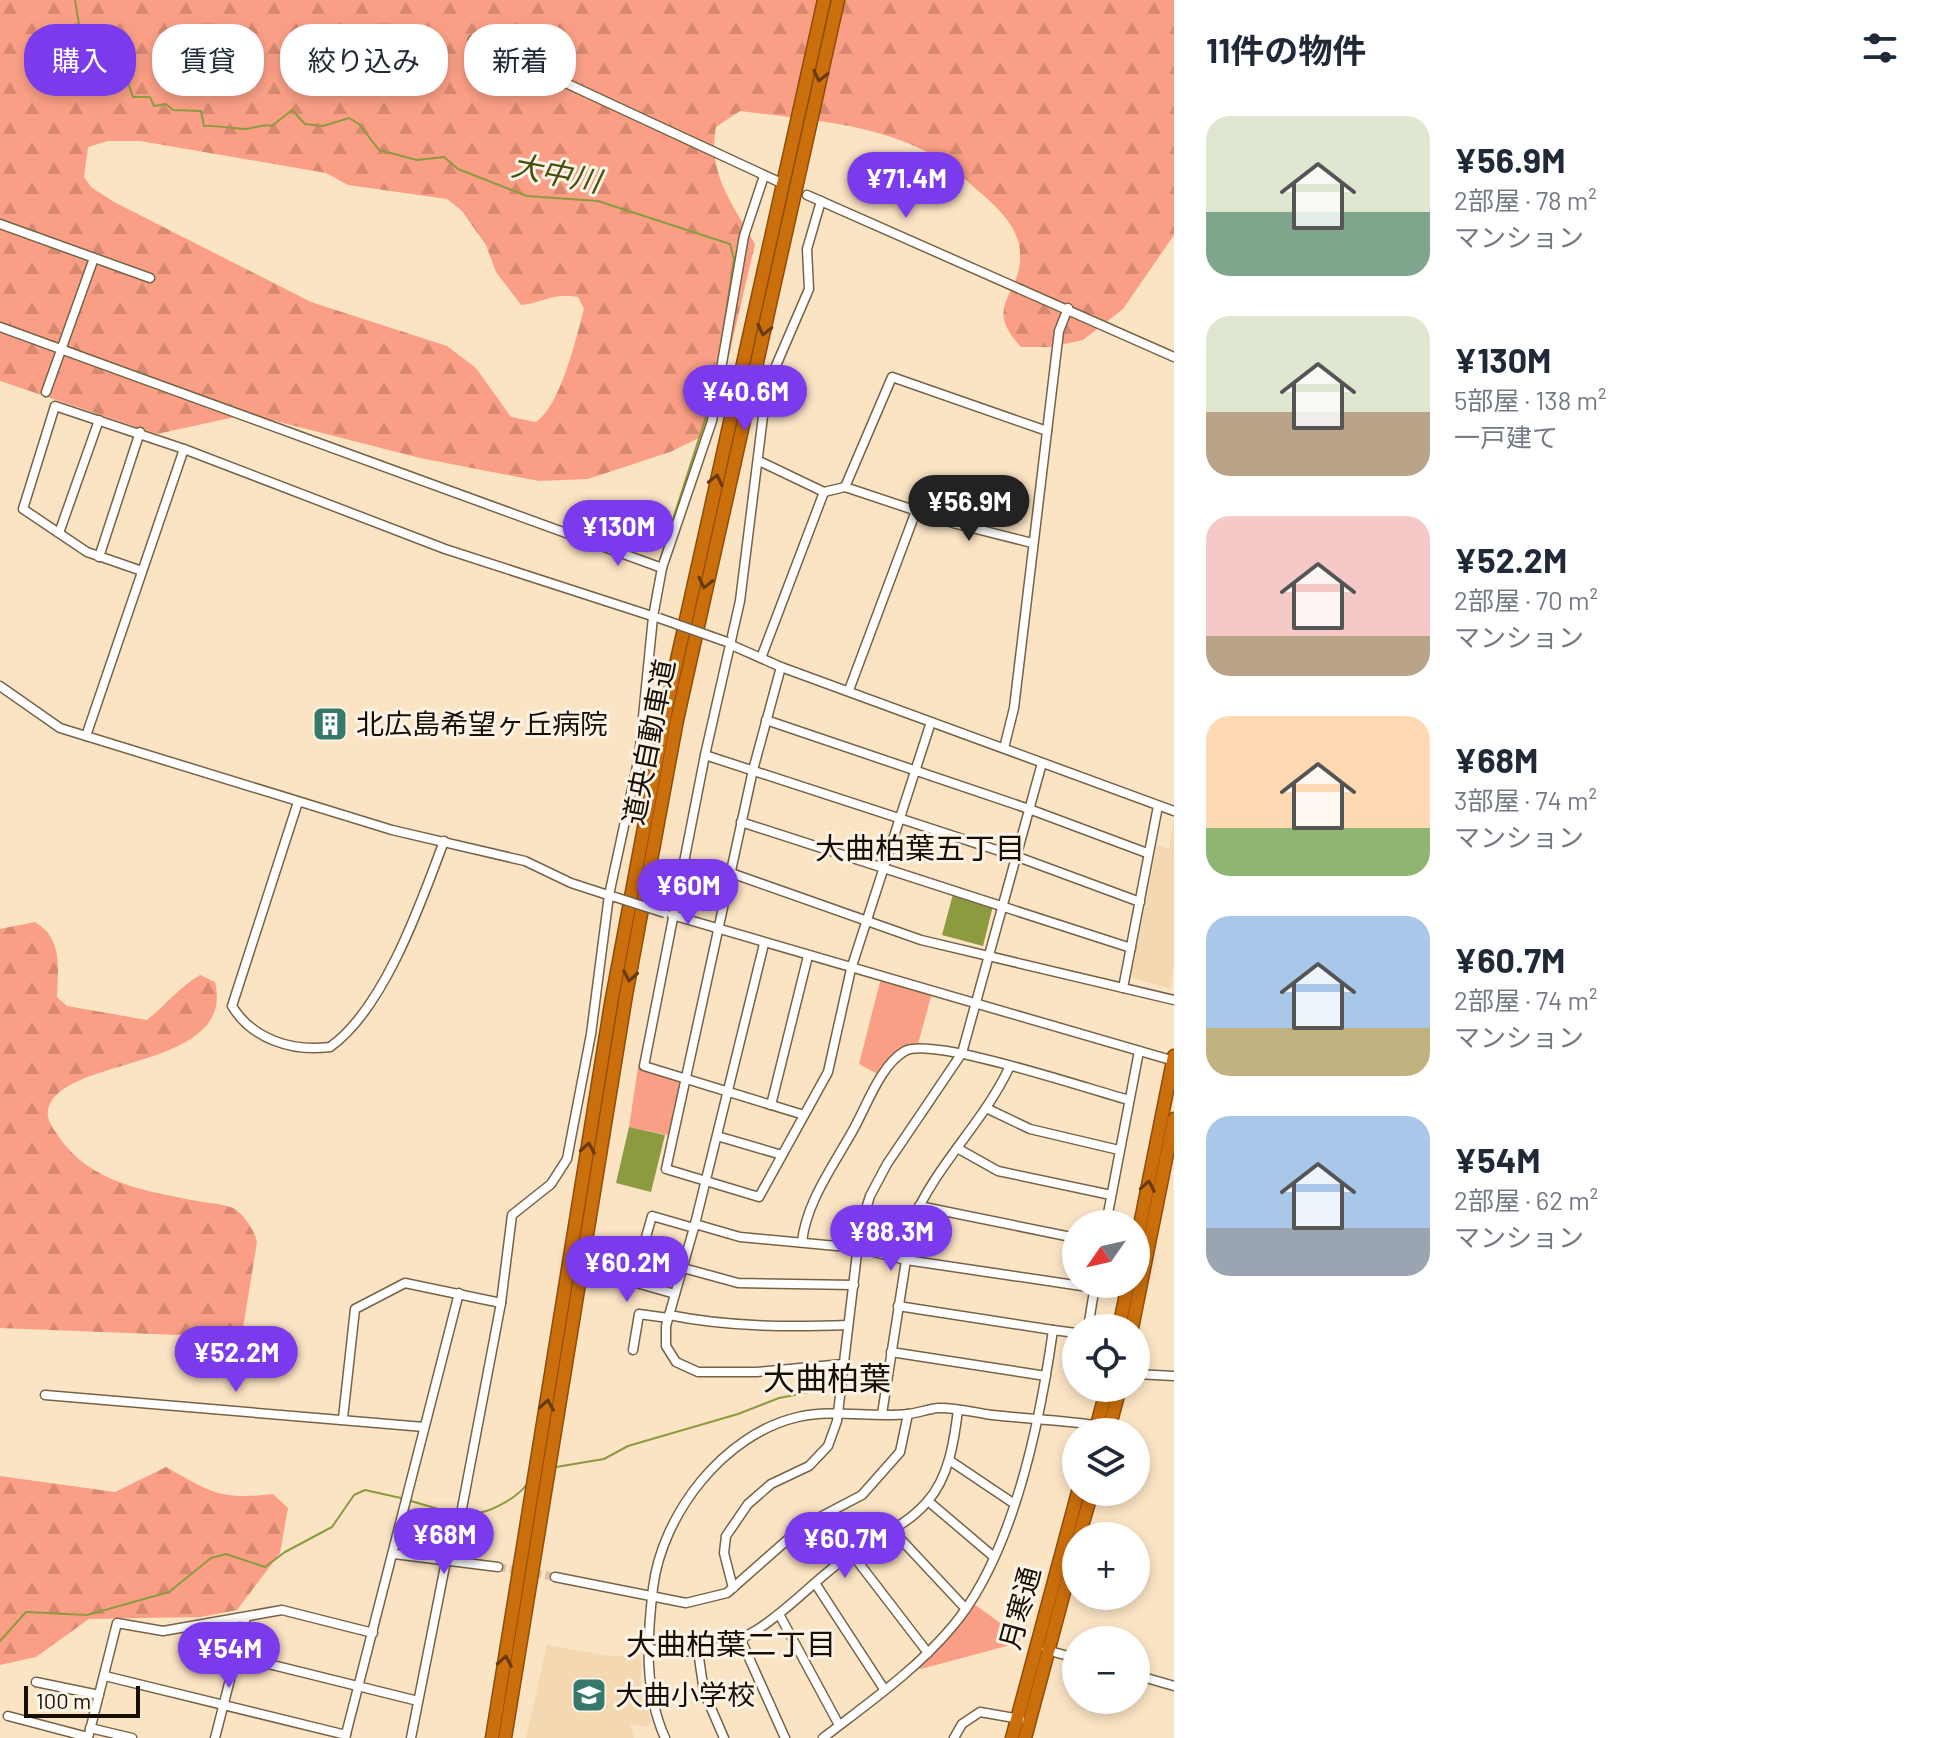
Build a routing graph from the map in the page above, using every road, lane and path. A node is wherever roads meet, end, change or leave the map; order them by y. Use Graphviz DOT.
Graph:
graph roads {
  1 [pos="824,0"];
  2 [pos="838,0"];
  3 [pos="576,88"];
  4 [pos="764,176"];
  5 [pos="777,181"];
  6 [pos="807,195"];
  7 [pos="821,201"];
  8 [pos="0,224"];
  9 [pos="94,258"];
  10 [pos="150,278"];
  11 [pos="1068,308"];
  12 [pos="0,327"];
  13 [pos="62,349"];
  14 [pos="1174,357"];
  15 [pos="46,392"];
  16 [pos="99,420"];
  17 [pos="1047,431"];
  18 [pos="140,432"];
  19 [pos="184,449"];
  20 [pos="759,461"];
  21 [pos="845,487"];
  22 [pos="824,492"];
  23 [pos="916,511"];
  24 [pos="59,533"];
  25 [pos="1032,543"];
  26 [pos="99,557"];
  27 [pos="662,568"];
  28 [pos="142,571"];
  29 [pos="656,618"];
  30 [pos="729,644"];
  31 [pos="761,658"];
  32 [pos="781,667"];
  33 [pos="0,686"];
  34 [pos="849,690"];
  35 [pos="766,720"];
  36 [pos="931,722"];
  37 [pos="86,736"];
  38 [pos="1004,748"];
  39 [pos="705,755"];
  40 [pos="1042,763"];
  41 [pos="753,770"];
  42 [pos="914,772"];
  43 [pos="298,802"];
  44 [pos="1158,806"];
  45 [pos="1029,809"];
  46 [pos="1174,811"];
  47 [pos="899,819"];
  48 [pos="741,822"];
  49 [pos="444,841"];
  50 [pos="1147,853"];
  51 [pos="1018,857"];
  52 [pos="884,866"];
  53 [pos="731,873"];
  54 [pos="612,896"];
  55 [pos="1140,902"];
  56 [pos="1005,904"];
  57 [pos="670,914"];
  58 [pos="867,921"];
  59 [pos="721,928"];
  60 [pos="764,944"];
  61 [pos="1131,948"];
  62 [pos="808,956"];
  63 [pos="990,958"];
  64 [pos="851,969"];
  65 [pos="1123,988"];
  66 [pos="1174,1000"];
  67 [pos="977,1007"];
  68 [pos="1139,1051"];
  69 [pos="962,1053"];
  70 [pos="1174,1060"];
  71 [pos="1009,1068"];
  72 [pos="686,1080"];
  73 [pos="728,1092"];
  74 [pos="1129,1100"];
  75 [pos="771,1105"];
  76 [pos="986,1108"];
  77 [pos="804,1115"];
  78 [pos="1174,1119"];
  79 [pos="717,1136"];
  80 [pos="957,1148"];
  81 [pos="1119,1150"];
  82 [pos="782,1155"];
  83 [pos="706,1182"];
  84 [pos="1111,1195"];
  85 [pos="919,1206"];
  86 [pos="1108,1210"];
  87 [pos="1143,1210"];
  88 [pos="695,1226"];
  89 [pos="1062,1235"];
  90 [pos="802,1242"];
  91 [pos="858,1248"];
  92 [pos="906,1260"];
  93 [pos="683,1268"];
  94 [pos="1062,1281"];
  95 [pos="854,1285"];
  96 [pos="459,1293"];
  97 [pos="675,1294"];
  98 [pos="501,1303"];
  99 [pos="898,1306"];
  100 [pos="1135,1314"];
  101 [pos="668,1316"];
  102 [pos="848,1325"];
  103 [pos="1053,1330"];
  104 [pos="1062,1331"];
  105 [pos="633,1350"];
  106 [pos="891,1352"];
  107 [pos="843,1364"];
  108 [pos="1150,1375"];
  109 [pos="1046,1376"];
  110 [pos="1174,1376"];
  111 [pos="45,1395"];
  112 [pos="958,1410"];
  113 [pos="837,1412"];
  114 [pos="882,1414"];
  115 [pos="908,1414"];
  116 [pos="343,1418"];
  117 [pos="1040,1420"];
  118 [pos="1062,1423"];
  119 [pos="424,1427"];
  120 [pos="949,1460"];
  121 [pos="928,1501"];
  122 [pos="1013,1503"];
  123 [pos="1075,1506"];
  124 [pos="894,1532"];
  125 [pos="394,1554"];
  126 [pos="852,1554"];
  127 [pos="994,1557"];
  128 [pos="449,1561"];
  129 [pos="498,1567"];
  130 [pos="555,1577"];
  131 [pos="815,1583"];
  132 [pos="1062,1586"];
  133 [pos="733,1588"];
  134 [pos="652,1598"];
  135 [pos="966,1609"];
  136 [pos="779,1614"];
  137 [pos="246,1617"];
  138 [pos="373,1633"];
  139 [pos="741,1640"];
  140 [pos="1040,1648"];
  141 [pos="649,1649"];
  142 [pos="698,1651"];
  143 [pos="928,1653"];
  144 [pos="1062,1654"];
  145 [pos="236,1656"];
  146 [pos="105,1676"];
  147 [pos="1150,1679"];
  148 [pos="36,1682"];
  149 [pos="358,1685"];
  150 [pos="1174,1686"];
  151 [pos="884,1689"];
  152 [pos="99,1695"];
  153 [pos="418,1701"];
  154 [pos="224,1705"];
  155 [pos="8,1716"];
  156 [pos="1022,1720"];
  157 [pos="839,1725"];
  158 [pos="89,1734"];
  159 [pos="345,1736"];
  160 [pos="132,1738"];
  161 [pos="215,1738"];
  162 [pos="411,1738"];
  163 [pos="492,1738"];
  164 [pos="505,1738"];
  165 [pos="665,1738"];
  166 [pos="724,1738"];
  167 [pos="785,1738"];
  168 [pos="823,1738"];
  169 [pos="954,1738"];
  170 [pos="1012,1738"];
  171 [pos="1025,1738"];
  163 -- 1 [label="highway, 道央自動車道, one-way"];
  2 -- 164 [label="highway, 道央自動車道, one-way"];
  3 -- 4 [label="street"];
  4 -- 5 [label="street"];
  4 -- 27 [label="street"];
  6 -- 7 [label="street"];
  7 -- 11 [label="street"];
  7 -- 20 [label="street"];
  8 -- 9 [label="street"];
  9 -- 10 [label="street"];
  9 -- 13 [label="street"];
  11 -- 14 [label="street"];
  11 -- 17 [label="street"];
  12 -- 13 [label="street"];
  13 -- 15 [label="street"];
  13 -- 27 [label="street"];
  16 -- 18 [label="street"];
  16 -- 24 [label="street"];
  16 -- 24 [label="street"];
  17 -- 21 [label="street"];
  17 -- 25 [label="street"];
  18 -- 19 [label="street"];
  18 -- 26 [label="street"];
  19 -- 28 [label="street"];
  19 -- 29 [label="street"];
  20 -- 22 [label="street"];
  20 -- 30 [label="street"];
  21 -- 22 [label="street"];
  21 -- 23 [label="street"];
  22 -- 31 [label="street"];
  23 -- 25 [label="street"];
  23 -- 34 [label="street"];
  24 -- 26 [label="street"];
  25 -- 38 [label="street"];
  26 -- 28 [label="street"];
  27 -- 29 [label="street"];
  28 -- 37 [label="street"];
  29 -- 30 [label="street, bridge"];
  29 -- 54 [label="street"];
  30 -- 31 [label="street"];
  30 -- 39 [label="street"];
  31 -- 32 [label="street"];
  32 -- 34 [label="street"];
  32 -- 35 [label="street"];
  33 -- 37 [label="street"];
  34 -- 36 [label="street"];
  35 -- 41 [label="street"];
  35 -- 42 [label="street"];
  36 -- 38 [label="street"];
  36 -- 42 [label="street"];
  37 -- 43 [label="street"];
  38 -- 40 [label="street"];
  39 -- 41 [label="street"];
  39 -- 57 [label="street"];
  40 -- 44 [label="street"];
  40 -- 45 [label="street"];
  41 -- 47 [label="street"];
  41 -- 48 [label="street"];
  42 -- 45 [label="street"];
  42 -- 47 [label="street"];
  43 -- 49 [label="street"];
  43 -- 49 [label="street"];
  44 -- 46 [label="street"];
  44 -- 50 [label="street"];
  45 -- 50 [label="street"];
  45 -- 51 [label="street"];
  47 -- 51 [label="street"];
  47 -- 52 [label="street"];
  48 -- 52 [label="street"];
  48 -- 53 [label="street"];
  49 -- 54 [label="street"];
  50 -- 55 [label="street"];
  51 -- 55 [label="street"];
  51 -- 56 [label="street"];
  52 -- 56 [label="street"];
  52 -- 58 [label="street"];
  53 -- 58 [label="street"];
  53 -- 59 [label="street"];
  54 -- 57 [label="street, bridge"];
  54 -- 98 [label="street"];
  55 -- 61 [label="street"];
  56 -- 61 [label="street"];
  56 -- 63 [label="street"];
  57 -- 59 [label="street"];
  57 -- 72 [label="street"];
  58 -- 63 [label="street"];
  58 -- 64 [label="street"];
  59 -- 60 [label="street"];
  59 -- 72 [label="street"];
  60 -- 62 [label="street"];
  60 -- 73 [label="street"];
  61 -- 65 [label="street"];
  62 -- 64 [label="street"];
  62 -- 75 [label="street"];
  63 -- 65 [label="street"];
  63 -- 67 [label="street"];
  64 -- 67 [label="street"];
  64 -- 77 [label="street"];
  65 -- 66 [label="street"];
  67 -- 68 [label="street"];
  67 -- 69 [label="street"];
  68 -- 70 [label="street"];
  68 -- 74 [label="street"];
  69 -- 71 [label="street"];
  69 -- 90 [label="street"];
  69 -- 91 [label="street"];
  87 -- 70 [label="highway, one-way"];
  71 -- 74 [label="street"];
  71 -- 76 [label="street"];
  72 -- 73 [label="street"];
  72 -- 83 [label="street"];
  73 -- 75 [label="street"];
  73 -- 79 [label="street"];
  74 -- 81 [label="street"];
  75 -- 77 [label="street"];
  76 -- 80 [label="street"];
  76 -- 81 [label="street"];
  77 -- 82 [label="street"];
  78 -- 100 [label="highway"];
  79 -- 82 [label="street"];
  79 -- 83 [label="street"];
  80 -- 84 [label="street"];
  80 -- 85 [label="street"];
  81 -- 84 [label="street"];
  82 -- 83 [label="street"];
  83 -- 88 [label="street"];
  84 -- 86 [label="street"];
  85 -- 89 [label="street"];
  85 -- 92 [label="street"];
  88 -- 90 [label="street"];
  88 -- 93 [label="street"];
  88 -- 97 [label="street"];
  90 -- 91 [label="street"];
  91 -- 92 [label="street"];
  91 -- 95 [label="street"];
  92 -- 94 [label="street"];
  92 -- 99 [label="street"];
  93 -- 95 [label="street"];
  93 -- 97 [label="street"];
  95 -- 102 [label="street"];
  96 -- 98 [label="street"];
  96 -- 116 [label="street"];
  96 -- 119 [label="street"];
  97 -- 101 [label="street"];
  98 -- 128 [label="street"];
  99 -- 103 [label="street"];
  99 -- 106 [label="street"];
  101 -- 102 [label="street"];
  101 -- 105 [label="street"];
  101 -- 107 [label="street"];
  102 -- 107 [label="street"];
  103 -- 104 [label="street"];
  103 -- 109 [label="street"];
  106 -- 109 [label="street"];
  106 -- 114 [label="street"];
  107 -- 113 [label="street"];
  108 -- 110 [label="street"];
  109 -- 117 [label="street"];
  111 -- 116 [label="street"];
  112 -- 115 [label="street"];
  112 -- 117 [label="street"];
  112 -- 120 [label="street"];
  113 -- 114 [label="street"];
  113 -- 133 [label="street"];
  113 -- 134 [label="street"];
  114 -- 115 [label="street"];
  115 -- 133 [label="street"];
  116 -- 119 [label="street"];
  117 -- 118 [label="street"];
  117 -- 122 [label="street"];
  119 -- 125 [label="street"];
  120 -- 121 [label="street"];
  120 -- 122 [label="street"];
  121 -- 124 [label="street"];
  121 -- 127 [label="street"];
  122 -- 127 [label="street"];
  123 -- 140 [label="highway, 月寒通"];
  124 -- 126 [label="street"];
  124 -- 135 [label="street"];
  125 -- 128 [label="street"];
  125 -- 138 [label="street"];
  126 -- 131 [label="street"];
  126 -- 143 [label="street"];
  127 -- 135 [label="street"];
  128 -- 129 [label="street"];
  128 -- 153 [label="street"];
  130 -- 134 [label="street"];
  131 -- 136 [label="street"];
  131 -- 151 [label="street"];
  132 -- 140 [label="highway, 月寒通"];
  133 -- 134 [label="street"];
  134 -- 141 [label="street"];
  135 -- 143 [label="street"];
  136 -- 139 [label="street"];
  136 -- 157 [label="street"];
  137 -- 138 [label="street"];
  137 -- 145 [label="street"];
  137 -- 146 [label="street"];
  138 -- 149 [label="street"];
  139 -- 142 [label="street"];
  139 -- 167 [label="street"];
  140 -- 144 [label="street"];
  140 -- 156 [label="highway, 月寒通"];
  141 -- 142 [label="street"];
  141 -- 165 [label="street"];
  142 -- 166 [label="street"];
  143 -- 151 [label="street"];
  145 -- 149 [label="street"];
  145 -- 154 [label="street"];
  146 -- 152 [label="street"];
  146 -- 154 [label="street"];
  147 -- 150 [label="street"];
  148 -- 152 [label="street"];
  149 -- 153 [label="street"];
  149 -- 159 [label="street"];
  151 -- 157 [label="street"];
  152 -- 158 [label="street"];
  153 -- 162 [label="street"];
  154 -- 159 [label="street"];
  154 -- 161 [label="street"];
  155 -- 158 [label="street"];
  156 -- 169 [label="street"];
  156 -- 170 [label="highway, 月寒通"];
  156 -- 171 [label="highway, 月寒通"];
  157 -- 168 [label="street"];
  158 -- 160 [label="street"];
}
